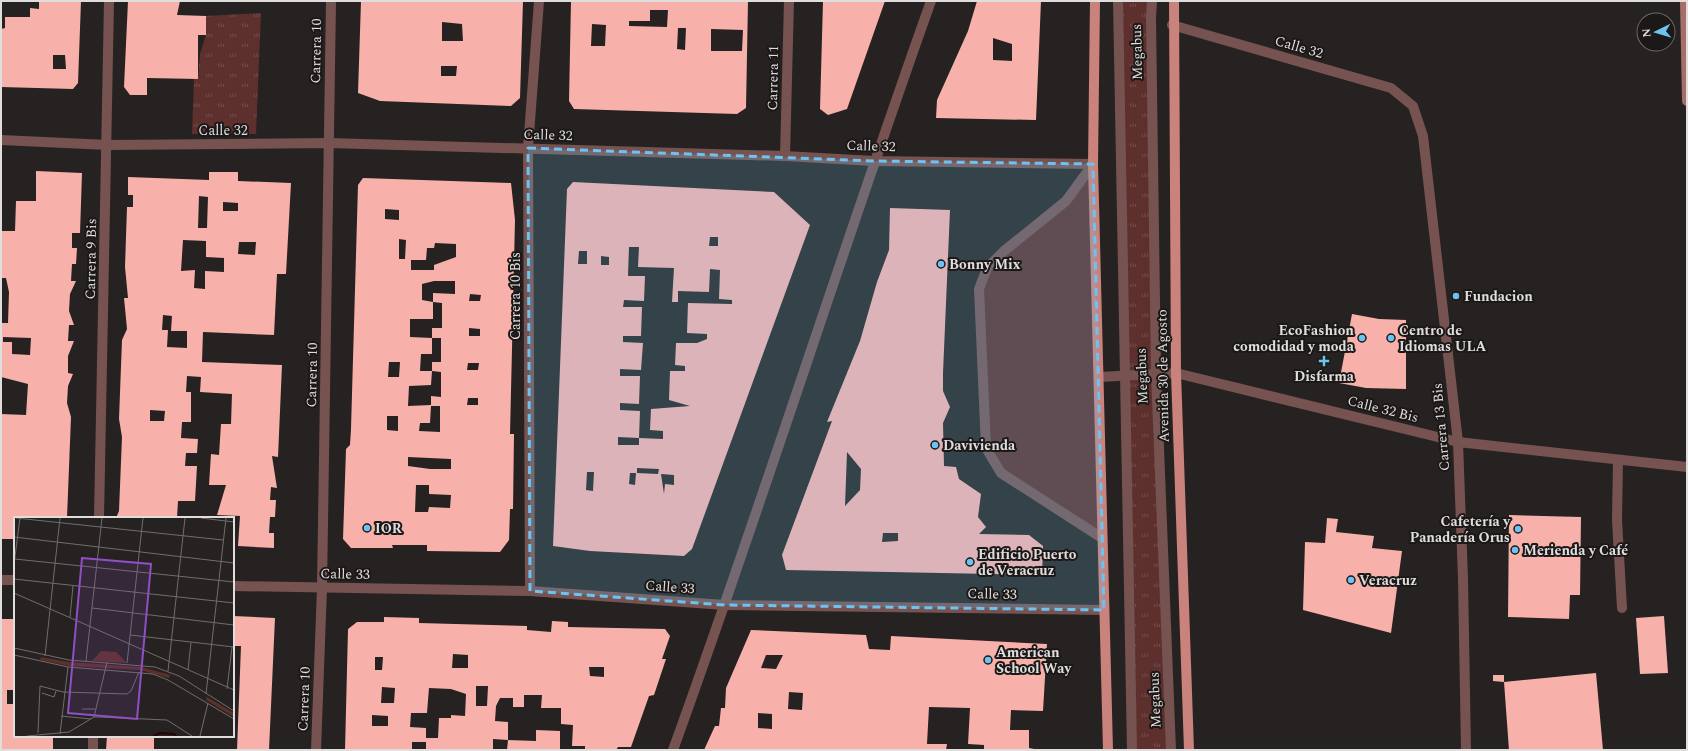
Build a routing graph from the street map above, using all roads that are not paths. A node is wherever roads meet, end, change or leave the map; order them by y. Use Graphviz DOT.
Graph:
graph roads {
  1 [pos="109,1"];
  2 [pos="331,1"];
  3 [pos="539,1"];
  4 [pos="789,1"];
  5 [pos="931,1"];
  6 [pos="1094,1"];
  7 [pos="1118,1"];
  8 [pos="1152,1"];
  9 [pos="1174,1"];
  10 [pos="1685,1"];
  11 [pos="1172,26"];
  12 [pos="1687,101"];
  13 [pos="1413,106"];
  14 [pos="1,140"];
  15 [pos="329,143"];
  16 [pos="108,144"];
  17 [pos="528,148"];
  18 [pos="785,156"];
  19 [pos="874,161"];
  20 [pos="1093,164"];
  21 [pos="1156,373"];
  22 [pos="1176,373"];
  23 [pos="1124,375"];
  24 [pos="1099,376"];
  25 [pos="1458,442"];
  26 [pos="1618,460"];
  27 [pos="1687,467"];
  28 [pos="100,517"];
  29 [pos="1102,538"];
  30 [pos="1,580"];
  31 [pos="14,580"];
  32 [pos="234,586"];
  33 [pos="322,588"];
  34 [pos="530,591"];
  35 [pos="725,605"];
  36 [pos="1622,608"];
  37 [pos="1104,610"];
  38 [pos="93,737"];
  39 [pos="93,750"];
  40 [pos="316,750"];
  41 [pos="673,750"];
  42 [pos="1108,750"];
  43 [pos="1132,750"];
  44 [pos="1171,750"];
  45 [pos="1189,750"];
  46 [pos="1466,750"];
  1 -- 16 [label="street, Carrera 9 Bis"];
  2 -- 15 [label="street, Carrera 10"];
  3 -- 17 [label="street, Carrera 10 Bis"];
  4 -- 18 [label="street, Carrera 11"];
  5 -- 19 [label="street"];
  6 -- 20 [label="main road"];
  7 -- 23 [label="street, Megabus"];
  8 -- 21 [label="street, Megabus"];
  9 -- 11 [label="main road, Avenida 30 de Agosto"];
  10 -- 12 [label="main road"];
  11 -- 13 [label="street, Calle 32"];
  11 -- 22 [label="main road, Avenida 30 de Agosto"];
  13 -- 25 [label="street, Carrera 13 Bis"];
  14 -- 16 [label="street, Calle 32"];
  15 -- 16 [label="street, Calle 32"];
  15 -- 17 [label="street, Calle 32"];
  15 -- 33 [label="street, Carrera 10"];
  16 -- 28 [label="street, Carrera 9 Bis"];
  17 -- 18 [label="street, Calle 32"];
  17 -- 34 [label="street, Carrera 10 Bis"];
  18 -- 19 [label="street, Calle 32"];
  19 -- 20 [label="street, Calle 32"];
  19 -- 35 [label="street"];
  20 -- 24 [label="main road"];
  20 -- 29 [label="street"];
  21 -- 22 [label="street, Calle 32 Bis"];
  21 -- 23 [label="street, Calle 32 Bis"];
  21 -- 44 [label="street, Megabus"];
  22 -- 25 [label="street, Calle 32 Bis"];
  22 -- 45 [label="main road, Avenida 30 de Agosto"];
  23 -- 24 [label="street, Calle 32 Bis"];
  23 -- 43 [label="street, Megabus"];
  24 -- 29 [label="main road"];
  25 -- 26 [label="street, Calle 32 Bis"];
  25 -- 46 [label="street, Carrera 13 Bis"];
  26 -- 27 [label="street, Calle 32 Bis"];
  26 -- 36 [label="street"];
  29 -- 37 [label="main road"];
  30 -- 31 [label="street"];
  32 -- 33 [label="street, Calle 33"];
  33 -- 34 [label="street, Calle 33"];
  33 -- 40 [label="street, Carrera 10"];
  34 -- 35 [label="street, Calle 33"];
  35 -- 37 [label="street, Calle 33"];
  35 -- 41 [label="street"];
  37 -- 42 [label="main road"];
  38 -- 39 [label="street"];
}
